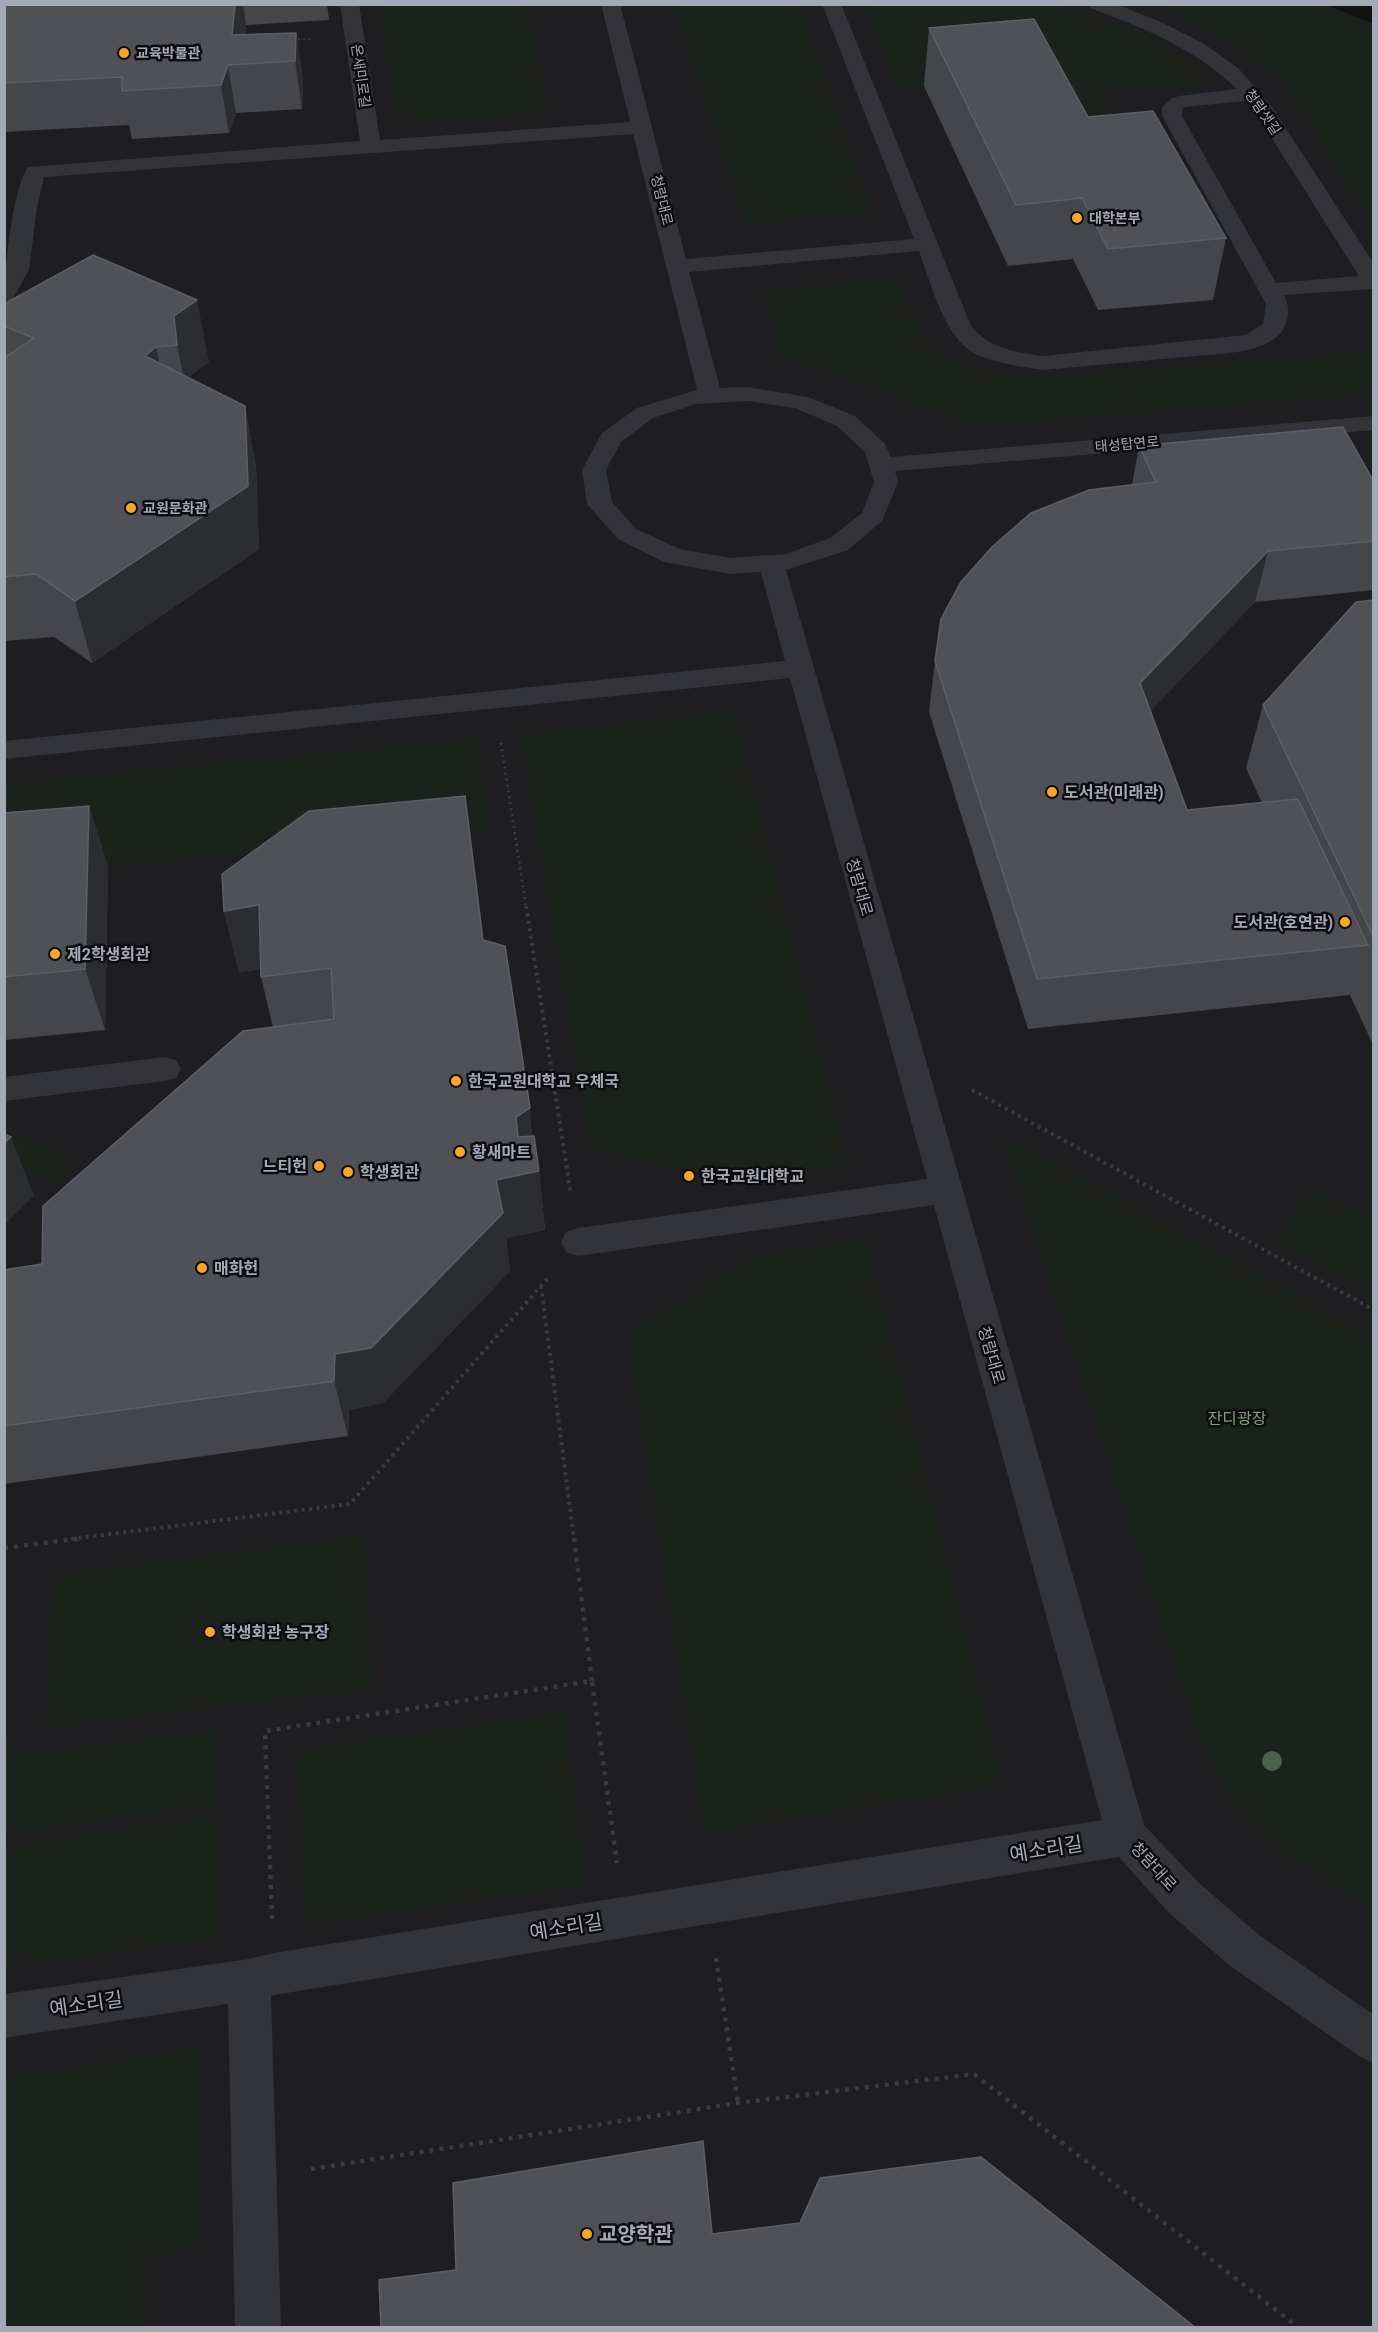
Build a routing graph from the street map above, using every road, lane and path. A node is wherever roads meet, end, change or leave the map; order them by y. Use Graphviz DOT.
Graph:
graph roads {
  1 [pos="350,4"];
  2 [pos="610,4"];
  3 [pos="831,4"];
  4 [pos="1097,4"];
  5 [pos="1251,94"];
  6 [pos="643,127"];
  7 [pos="371,148"];
  8 [pos="926,244"];
  9 [pos="678,266"];
  10 [pos="1373,281"];
  11 [pos="1269,290"];
  12 [pos="4,295"];
  13 [pos="710,396"];
  14 [pos="1374,423"];
  15 [pos="881,465"];
  16 [pos="771,563"];
  17 [pos="799,668"];
  18 [pos="494,701"];
  19 [pos="4,750"];
  20 [pos="908,1055"];
  21 [pos="165,1069"];
  22 [pos="4,1089"];
  23 [pos="945,1190"];
  24 [pos="578,1242"];
  25 [pos="541,1286"];
  26 [pos="1374,1310"];
  27 [pos="4,1548"];
  28 [pos="592,1681"];
  29 [pos="1127,1836"];
  30 [pos="707,1904"];
  31 [pos="624,1918"];
  32 [pos="262,1977"];
  33 [pos="4,2016"];
  34 [pos="1374,2041"];
  35 [pos="738,2103"];
  36 [pos="254,2177"];
  37 [pos="258,2328"];
  38 [pos="1299,2328"];
  1 -- 7 [label="lane, 온새미로길"];
  2 -- 6 [label="lane, 청람대로"];
  3 -- 8 [label="lane"];
  4 -- 5 [label="lane, 청람샛길"];
  5 -- 10 [label="lane, 청람샛길"];
  5 -- 11 [label="lane"];
  6 -- 7 [label="lane"];
  6 -- 9 [label="lane, 청람대로"];
  7 -- 12 [label="lane"];
  8 -- 9 [label="lane"];
  8 -- 11 [label="lane"];
  9 -- 13 [label="lane, 청람대로"];
  10 -- 11 [label="lane"];
  13 -- 15 [label="lane"];
  13 -- 16 [label="lane"];
  14 -- 15 [label="lane, 태성탑연로"];
  15 -- 16 [label="lane"];
  16 -- 17 [label="lane, 청람대로"];
  17 -- 18 [label="lane"];
  17 -- 20 [label="lane, 청람대로"];
  18 -- 19 [label="lane"];
  18 -- 24 [label="path"];
  20 -- 23 [label="lane, 청람대로"];
  20 -- 26 [label="path"];
  21 -- 22 [label="lane"];
  23 -- 24 [label="lane"];
  23 -- 29 [label="lane, 청람대로"];
  24 -- 25 [label="path"];
  25 -- 27 [label="path"];
  25 -- 28 [label="path"];
  28 -- 31 [label="path"];
  28 -- 32 [label="path"];
  29 -- 30 [label="lane, 예소리길"];
  29 -- 34 [label="lane, 청람대로"];
  30 -- 31 [label="lane, 예소리길"];
  30 -- 35 [label="path"];
  31 -- 32 [label="lane, 예소리길"];
  32 -- 33 [label="lane, 예소리길"];
  32 -- 36 [label="lane"];
  35 -- 36 [label="path"];
  35 -- 38 [label="path"];
  36 -- 37 [label="lane"];
}
